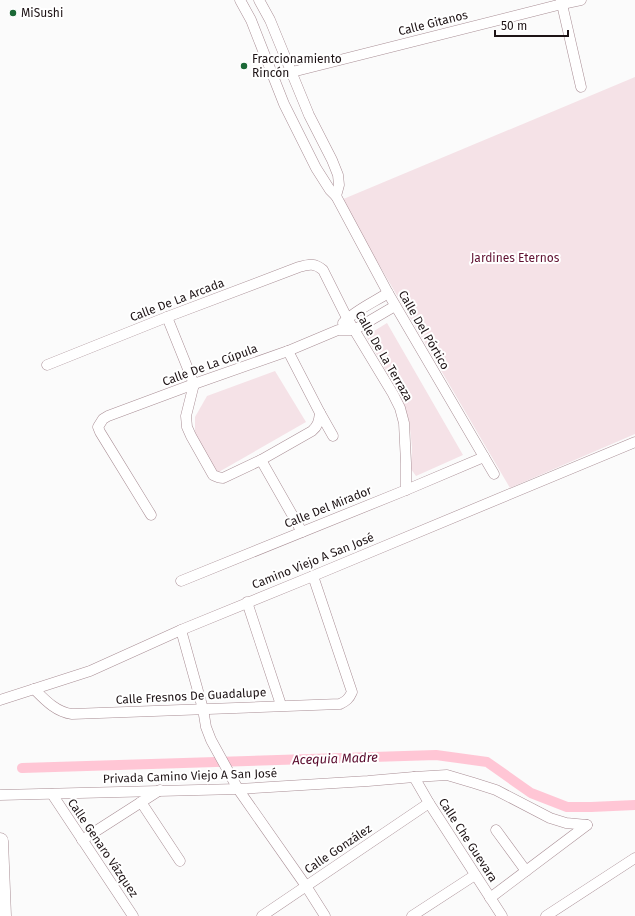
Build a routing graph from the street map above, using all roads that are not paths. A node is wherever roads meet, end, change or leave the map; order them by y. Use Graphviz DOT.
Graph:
graph roads {
  1 [pos="240,0"];
  2 [pos="260,0"];
  3 [pos="581,0"];
  4 [pos="562,2"];
  5 [pos="292,72"];
  6 [pos="581,87"];
  7 [pos="336,196"];
  8 [pos="318,266"];
  9 [pos="388,293"];
  10 [pos="395,306"];
  11 [pos="167,317"];
  12 [pos="348,318"];
  13 [pos="338,330"];
  14 [pos="354,330"];
  15 [pos="288,351"];
  16 [pos="47,365"];
  17 [pos="194,384"];
  18 [pos="320,413"];
  19 [pos="333,436"];
  20 [pos="635,442"];
  21 [pos="484,457"];
  22 [pos="261,460"];
  23 [pos="494,474"];
  24 [pos="406,490"];
  25 [pos="152,515"];
  26 [pos="302,532"];
  27 [pos="313,576"];
  28 [pos="181,581"];
  29 [pos="247,602"];
  30 [pos="181,630"];
  31 [pos="34,689"];
  32 [pos="0,700"];
  33 [pos="281,705"];
  34 [pos="203,710"];
  35 [pos="414,777"];
  36 [pos="238,788"];
  37 [pos="160,790"];
  38 [pos="52,794"];
  39 [pos="0,796"];
  40 [pos="141,802"];
  41 [pos="430,803"];
  42 [pos="496,830"];
  43 [pos="82,840"];
  44 [pos="0,841"];
  45 [pos="635,858"];
  46 [pos="180,861"];
  47 [pos="526,871"];
  48 [pos="475,875"];
  49 [pos="306,886"];
  50 [pos="490,898"];
  51 [pos="549,915"];
  52 [pos="3,916"];
  53 [pos="132,916"];
  54 [pos="262,916"];
  55 [pos="325,916"];
  56 [pos="412,916"];
  57 [pos="502,916"];
  1 -- 7 [label="street, Calle Del Pórtico"];
  2 -- 5 [label="street"];
  3 -- 4 [label="street, Calle Gitanos"];
  4 -- 5 [label="street, Calle Gitanos"];
  4 -- 6 [label="street"];
  5 -- 7 [label="street"];
  7 -- 9 [label="street, Calle Del Pórtico"];
  8 -- 11 [label="street, Calle De La Arcada"];
  8 -- 12 [label="street, Calle De La Terraza"];
  9 -- 10 [label="street, Calle Del Pórtico"];
  9 -- 12 [label="street, Calle De La Cúpula"];
  10 -- 14 [label="street"];
  10 -- 21 [label="street, Calle Del Pórtico"];
  11 -- 16 [label="street, Calle De La Arcada"];
  11 -- 17 [label="street"];
  12 -- 13 [label="street, Calle De La Cúpula"];
  12 -- 14 [label="street, Calle De La Terraza"];
  13 -- 14 [label="street, Calle De La Cúpula"];
  13 -- 15 [label="street, Calle De La Cúpula"];
  14 -- 24 [label="street, Calle De La Terraza"];
  15 -- 17 [label="street, Calle De La Cúpula"];
  15 -- 18 [label="street"];
  17 -- 22 [label="street"];
  17 -- 25 [label="street, Calle De La Cúpula"];
  18 -- 19 [label="street"];
  18 -- 22 [label="street"];
  20 -- 27 [label="street, Camino Viejo A San José"];
  21 -- 23 [label="street, Calle Del Pórtico"];
  21 -- 24 [label="street, Calle Del Mirador"];
  22 -- 26 [label="street"];
  24 -- 26 [label="street, Calle Del Mirador"];
  26 -- 28 [label="street, Calle Del Mirador"];
  27 -- 29 [label="street, Camino Viejo A San José"];
  27 -- 33 [label="street, Calle Fresnos De Guadalupe"];
  29 -- 30 [label="street, Camino Viejo A San José"];
  29 -- 33 [label="street"];
  30 -- 31 [label="street, Camino Viejo A San José"];
  30 -- 34 [label="street"];
  31 -- 32 [label="street, Camino Viejo A San José"];
  31 -- 34 [label="street, Calle Fresnos De Guadalupe"];
  33 -- 34 [label="street, Calle Fresnos De Guadalupe"];
  34 -- 36 [label="street"];
  35 -- 36 [label="street, Privada Camino Viejo A San José"];
  35 -- 41 [label="street, Calle Che Guevara"];
  35 -- 47 [label="street, Privada Camino Viejo A San José"];
  36 -- 37 [label="street, Privada Camino Viejo A San José"];
  36 -- 49 [label="street"];
  37 -- 38 [label="street, Privada Camino Viejo A San José"];
  37 -- 40 [label="street"];
  38 -- 39 [label="street, Privada Camino Viejo A San José"];
  38 -- 43 [label="street, Calle Genaro Vázquez"];
  40 -- 43 [label="street"];
  40 -- 46 [label="street"];
  41 -- 48 [label="street, Calle Che Guevara"];
  41 -- 49 [label="street, Calle González"];
  42 -- 47 [label="street"];
  43 -- 53 [label="street, Calle Genaro Vázquez"];
  44 -- 52 [label="main road"];
  45 -- 51 [label="street"];
  47 -- 50 [label="street"];
  48 -- 50 [label="street, Calle Che Guevara"];
  48 -- 56 [label="street"];
  49 -- 54 [label="street, Calle González"];
  49 -- 55 [label="street"];
  50 -- 57 [label="street, Calle Che Guevara"];
}
